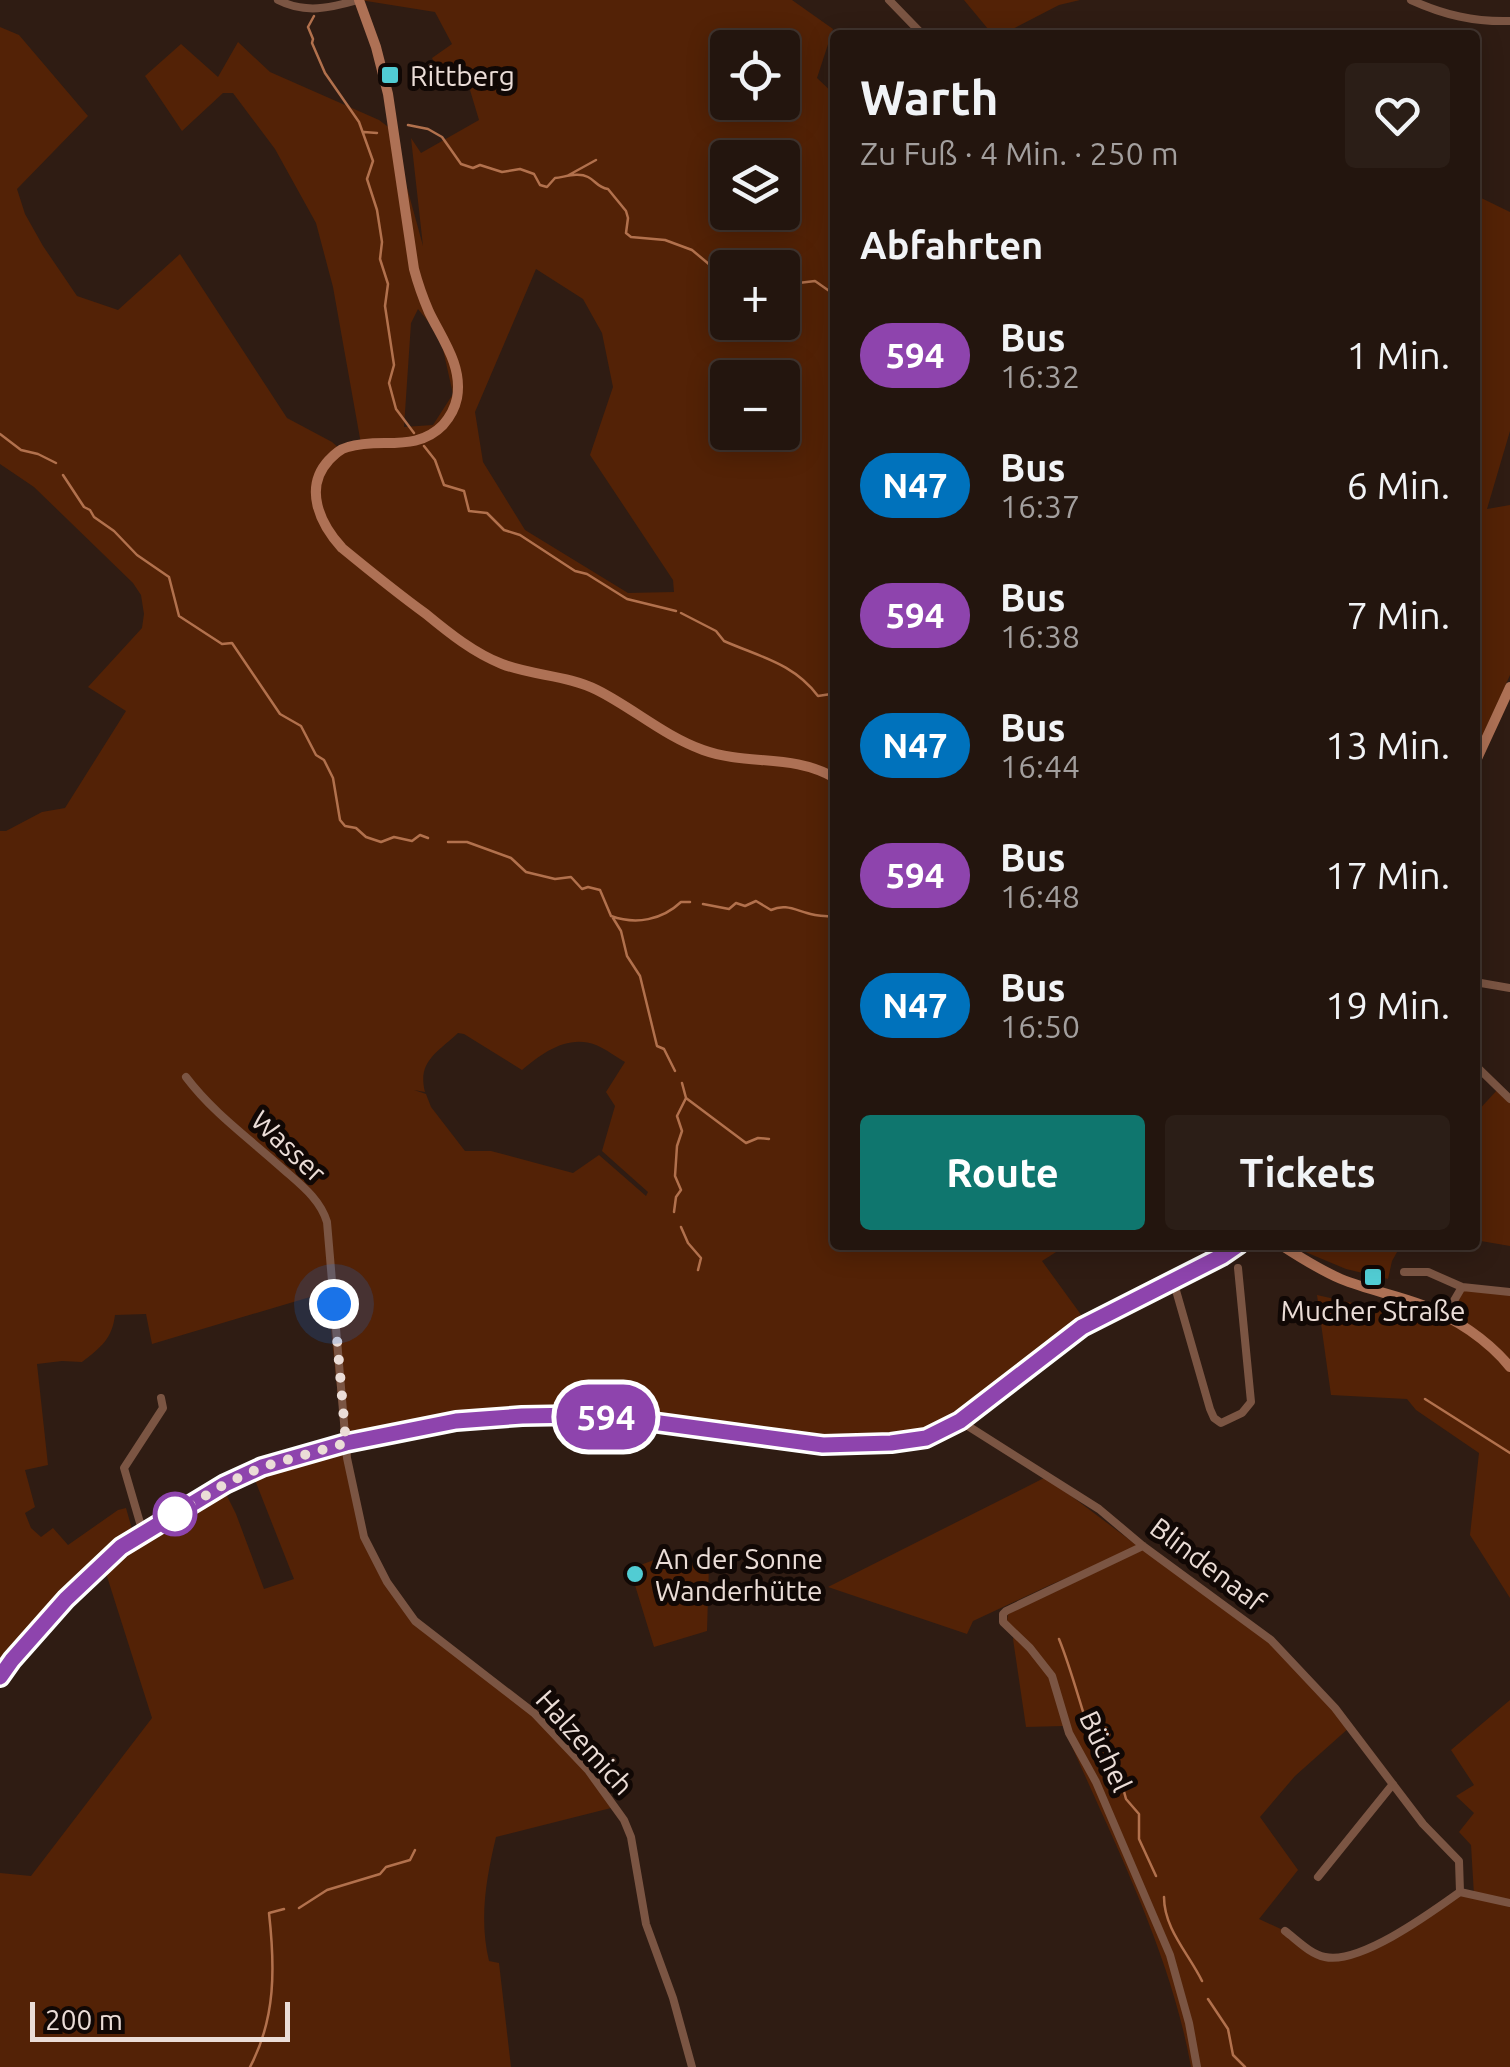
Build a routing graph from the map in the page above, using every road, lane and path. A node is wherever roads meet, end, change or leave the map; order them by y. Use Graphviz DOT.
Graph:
graph roads {
  1 [pos="278,0"];
  2 [pos="359,0"];
  3 [pos="889,0"];
  4 [pos="1411,0"];
  5 [pos="1507,21"];
  6 [pos="918,30"];
  7 [pos="1510,687"];
  8 [pos="1480,753"];
  9 [pos="830,776"];
  10 [pos="1480,983"];
  11 [pos="1510,988"];
  12 [pos="1480,1070"];
  13 [pos="186,1077"];
  14 [pos="1510,1099"];
  15 [pos="1231,1250"];
  16 [pos="1289,1250"];
  17 [pos="1238,1268"];
  18 [pos="1404,1272"];
  19 [pos="1174,1280"];
  20 [pos="1462,1287"];
  21 [pos="1510,1292"];
  22 [pos="1445,1316"];
  23 [pos="1510,1367"];
  24 [pos="161,1398"];
  25 [pos="960,1421"];
  26 [pos="346,1443"];
  27 [pos="142,1533"];
  28 [pos="1143,1546"];
  29 [pos="6,1658"];
  30 [pos="0,1678"];
  31 [pos="1393,1784"];
  32 [pos="1318,1877"];
  33 [pos="1460,1892"];
  34 [pos="1510,1903"];
  35 [pos="1285,1931"];
  36 [pos="692,2067"];
  37 [pos="1197,2067"];
  1 -- 2 [label="street"];
  2 -- 9 [label="main road"];
  3 -- 6 [label="street"];
  4 -- 5 [label="street"];
  7 -- 8 [label="main road"];
  10 -- 11 [label="street"];
  12 -- 14 [label="street"];
  13 -- 26 [label="street, Wasser"];
  15 -- 19 [label="main road"];
  16 -- 22 [label="main road"];
  17 -- 19 [label="street"];
  18 -- 20 [label="street"];
  19 -- 25 [label="main road"];
  20 -- 21 [label="street"];
  20 -- 22 [label="street"];
  22 -- 23 [label="main road"];
  24 -- 27 [label="street"];
  25 -- 26 [label="main road"];
  25 -- 28 [label="street, Blindenaaf"];
  26 -- 27 [label="main road"];
  26 -- 36 [label="street, Halzemich"];
  27 -- 29 [label="main road"];
  28 -- 31 [label="street, Blindenaaf"];
  28 -- 37 [label="street, Büchel"];
  29 -- 30 [label="main road"];
  31 -- 32 [label="street"];
  31 -- 33 [label="street, Blindenaaf"];
  33 -- 34 [label="street"];
  33 -- 35 [label="street"];
}
